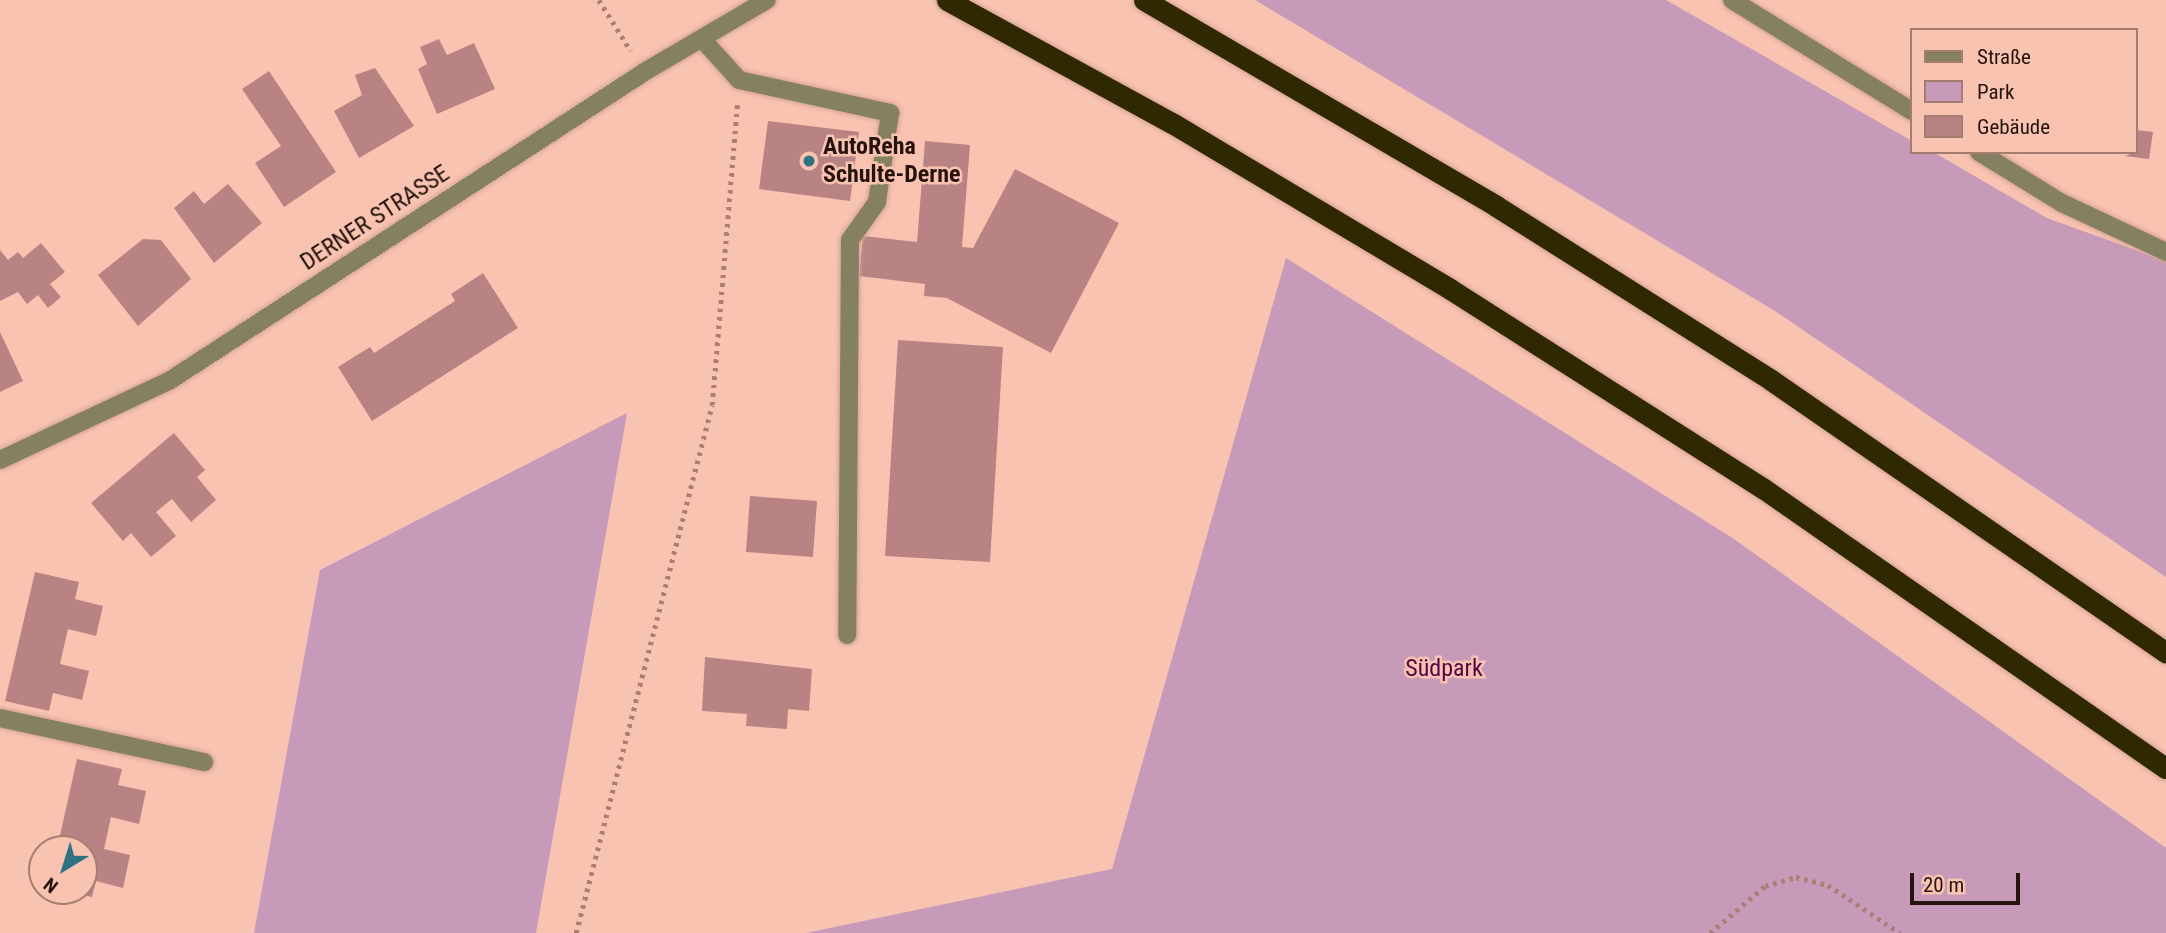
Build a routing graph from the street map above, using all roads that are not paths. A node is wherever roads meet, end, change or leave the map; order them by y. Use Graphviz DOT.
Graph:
graph roads {
  1 [pos="767,0"];
  2 [pos="947,0"];
  3 [pos="1144,0"];
  4 [pos="1732,0"];
  5 [pos="702,39"];
  6 [pos="1910,110"];
  7 [pos="1982,154"];
  8 [pos="2166,252"];
  9 [pos="0,460"];
  10 [pos="847,635"];
  11 [pos="2166,652"];
  12 [pos="0,718"];
  13 [pos="204,762"];
  14 [pos="2166,768"];
  1 -- 5 [label="street, DERNER STRASSE"];
  2 -- 14 [label="highway"];
  3 -- 11 [label="highway"];
  4 -- 6 [label="street"];
  5 -- 9 [label="street, DERNER STRASSE"];
  5 -- 10 [label="street"];
  7 -- 8 [label="street"];
  12 -- 13 [label="street"];
}
